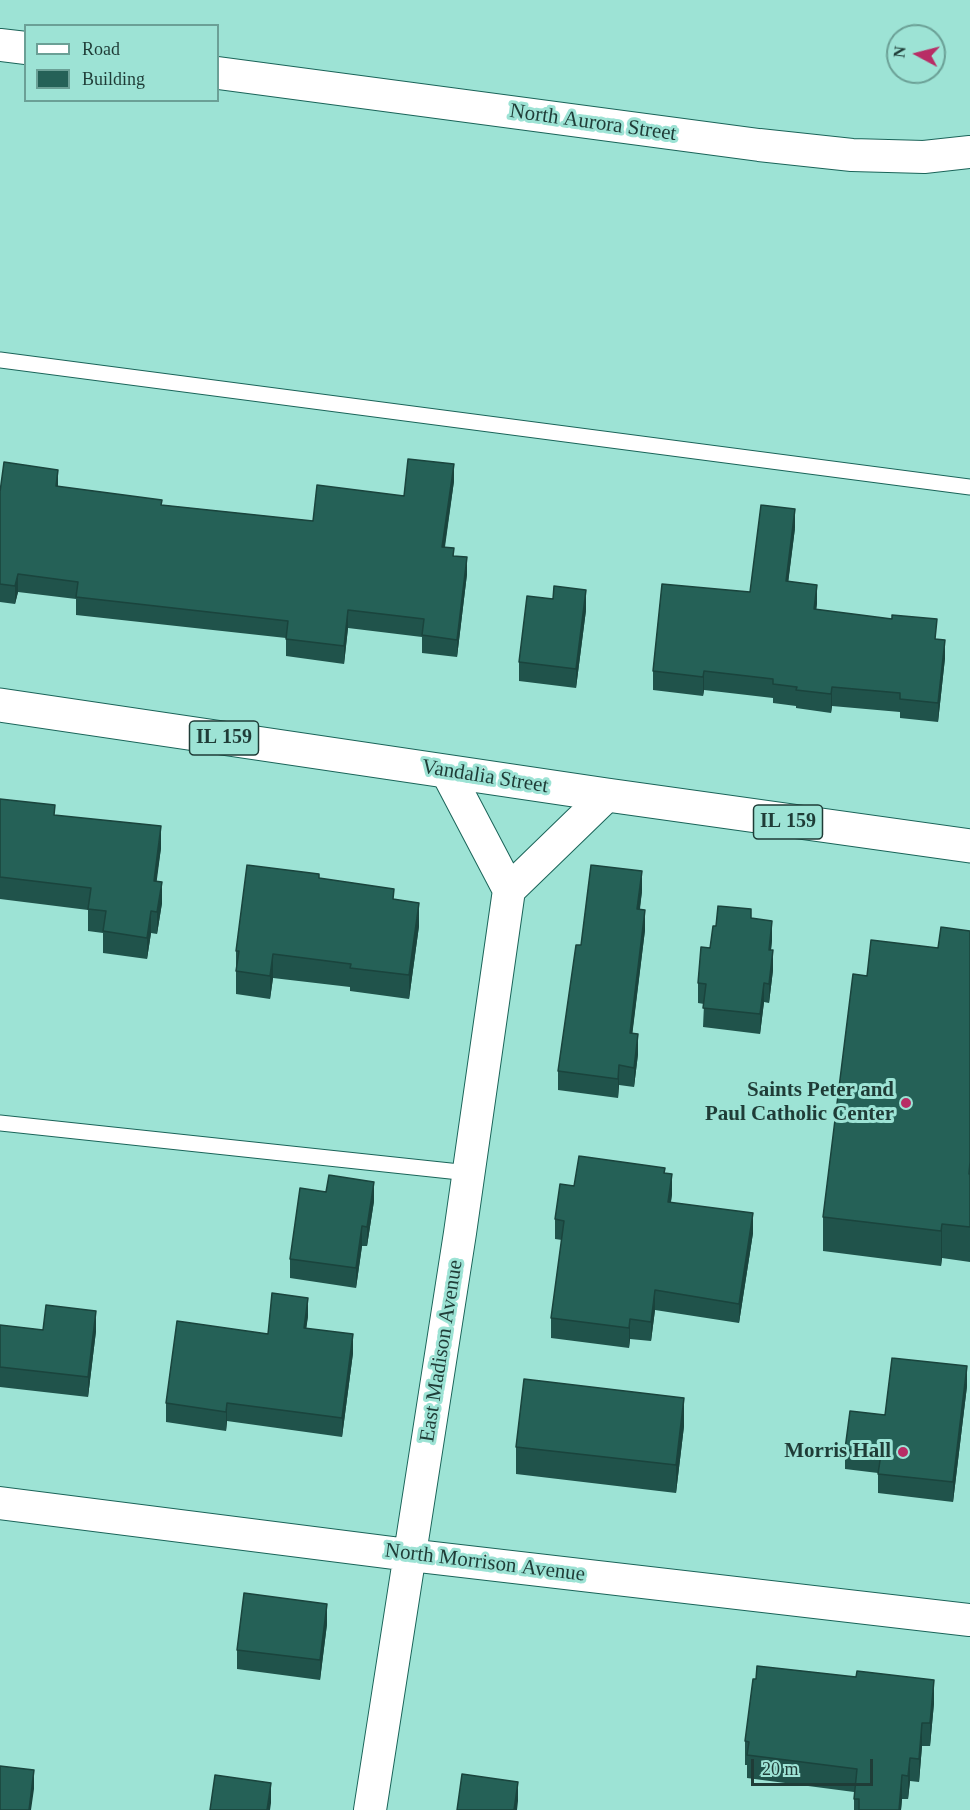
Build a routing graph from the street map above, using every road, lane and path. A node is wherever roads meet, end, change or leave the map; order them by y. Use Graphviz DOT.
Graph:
graph roads {
  1 [pos="0,45"];
  2 [pos="24,48"];
  3 [pos="219,73"];
  4 [pos="970,152"];
  5 [pos="0,360"];
  6 [pos="970,487"];
  7 [pos="0,705"];
  8 [pos="447,772"];
  9 [pos="607,795"];
  10 [pos="970,846"];
  11 [pos="509,890"];
  12 [pos="0,1123"];
  13 [pos="469,1173"];
  14 [pos="0,1503"];
  15 [pos="409,1555"];
  16 [pos="970,1620"];
  17 [pos="370,1810"];
  1 -- 2 [label="street"];
  3 -- 4 [label="street, North Aurora Street"];
  5 -- 6 [label="lane"];
  7 -- 8 [label="main road, Vandalia Street / IL 159"];
  8 -- 9 [label="main road, Vandalia Street / IL 159"];
  8 -- 11 [label="street"];
  9 -- 10 [label="main road, Vandalia Street / IL 159"];
  9 -- 11 [label="street"];
  11 -- 13 [label="street, East Madison Avenue"];
  12 -- 13 [label="lane"];
  13 -- 15 [label="street, East Madison Avenue"];
  14 -- 15 [label="street, North Morrison Avenue"];
  15 -- 16 [label="street, North Morrison Avenue"];
  15 -- 17 [label="street, East Madison Avenue"];
}
